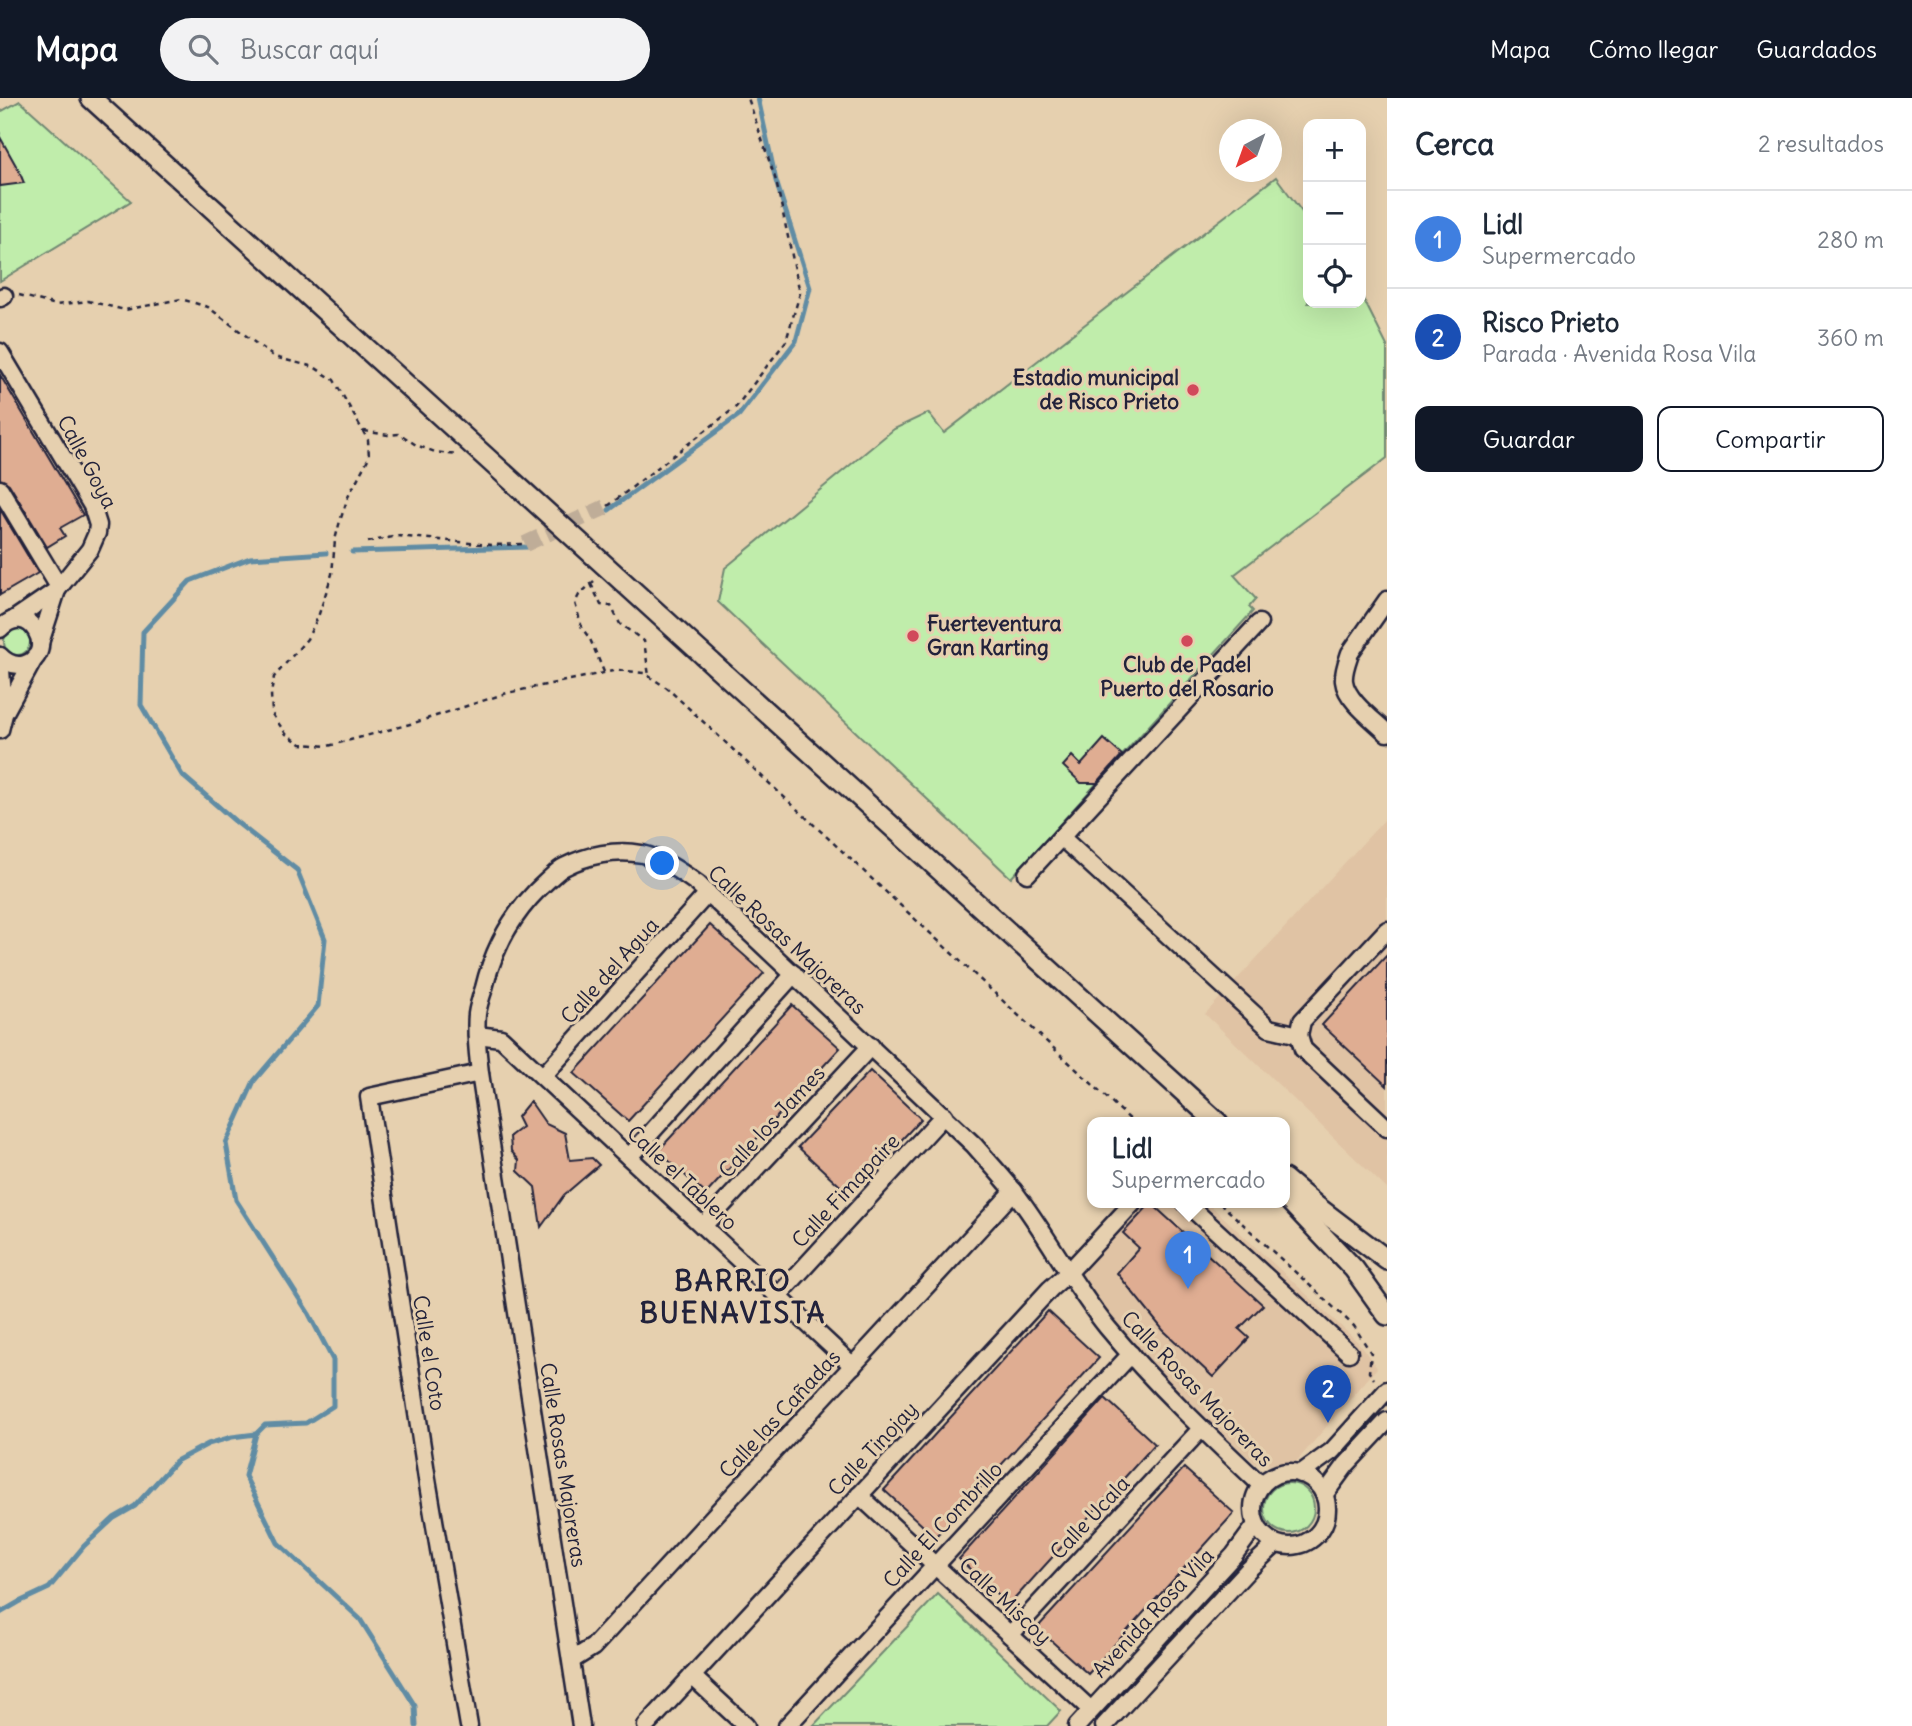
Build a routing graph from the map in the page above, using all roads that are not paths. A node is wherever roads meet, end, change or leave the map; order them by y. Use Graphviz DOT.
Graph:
graph roads {
  1 [pos="91,98"];
  2 [pos="0,352"];
  3 [pos="0,489"];
  4 [pos="58,588"];
  5 [pos="1387,600"];
  6 [pos="1259,623"];
  7 [pos="4,625"];
  8 [pos="38,650"];
  9 [pos="0,656"];
  10 [pos="4,714"];
  11 [pos="0,730"];
  12 [pos="1387,733"];
  13 [pos="1060,837"];
  14 [pos="1027,874"];
  15 [pos="708,893"];
  16 [pos="1387,930"];
  17 [pos="794,974"];
  18 [pos="477,1035"];
  19 [pos="1299,1035"];
  20 [pos="871,1046"];
  21 [pos="480,1073"];
  22 [pos="543,1076"];
  23 [pos="944,1115"];
  24 [pos="1211,1117"];
  25 [pos="1387,1128"];
  26 [pos="629,1157"];
  27 [pos="1290,1184"];
  28 [pos="1014,1191"];
  29 [pos="1290,1201"];
  30 [pos="1128,1208"];
  31 [pos="1191,1208"];
  32 [pos="703,1226"];
  33 [pos="1387,1260"];
  34 [pos="1068,1273"];
  35 [pos="778,1296"];
  36 [pos="1387,1315"];
  37 [pos="1131,1353"];
  38 [pos="1349,1353"];
  39 [pos="853,1366"];
  40 [pos="1387,1390"];
  41 [pos="1387,1421"];
  42 [pos="1201,1429"];
  43 [pos="1300,1474"];
  44 [pos="1261,1485"];
  45 [pos="859,1495"];
  46 [pos="1324,1495"];
  47 [pos="1256,1525"];
  48 [pos="1276,1544"];
  49 [pos="935,1565"];
  50 [pos="1010,1635"];
  51 [pos="572,1660"];
  52 [pos="692,1676"];
  53 [pos="1091,1710"];
  54 [pos="469,1726"];
  55 [pos="581,1726"];
  56 [pos="646,1726"];
  57 [pos="746,1726"];
  58 [pos="787,1726"];
  59 [pos="1077,1726"];
  60 [pos="1104,1726"];
  1 -- 24 [label="main road"];
  2 -- 4 [label="street, Calle Goya"];
  3 -- 4 [label="street"];
  4 -- 7 [label="street, Calle Goya"];
  4 -- 8 [label="street, Calle Goya"];
  5 -- 12 [label="street"];
  6 -- 13 [label="street"];
  7 -- 8 [label="street"];
  8 -- 9 [label="street"];
  8 -- 10 [label="street, Calle Goya"];
  9 -- 10 [label="street"];
  10 -- 11 [label="street"];
  13 -- 14 [label="street"];
  13 -- 19 [label="street"];
  15 -- 17 [label="street, Calle Rosas Majoreras"];
  15 -- 18 [label="street, Calle Rosas Majoreras"];
  15 -- 22 [label="street, Calle del Agua"];
  16 -- 19 [label="street"];
  17 -- 20 [label="street, Calle Rosas Majoreras"];
  17 -- 26 [label="street"];
  18 -- 21 [label="street, Calle Rosas Majoreras"];
  18 -- 22 [label="street, Calle el Tablero"];
  19 -- 25 [label="street"];
  20 -- 23 [label="street, Calle Rosas Majoreras"];
  20 -- 32 [label="street, Calle los James"];
  21 -- 51 [label="street, Calle Rosas Majoreras"];
  21 -- 54 [label="street, Calle el Coto"];
  22 -- 26 [label="street, Calle el Tablero"];
  23 -- 28 [label="street, Calle Rosas Majoreras"];
  23 -- 35 [label="street, Calle Fimapaire"];
  26 -- 32 [label="street, Calle el Tablero"];
  27 -- 33 [label="main road"];
  28 -- 34 [label="street, Calle Rosas Majoreras"];
  28 -- 39 [label="street, Calle las Cañadas"];
  29 -- 36 [label="main road"];
  30 -- 34 [label="street, Calle Tinojay"];
  31 -- 38 [label="street"];
  32 -- 35 [label="street, Calle el Tablero"];
  34 -- 37 [label="street, Calle Rosas Majoreras"];
  34 -- 45 [label="street, Calle Tinojay"];
  35 -- 39 [label="street, Calle el Tablero"];
  37 -- 42 [label="street, Calle Rosas Majoreras"];
  37 -- 49 [label="street, Calle El Combrillo"];
  39 -- 51 [label="street, Calle las Cañadas"];
  40 -- 43 [label="street"];
  41 -- 46 [label="street"];
  42 -- 44 [label="street, Calle Rosas Majoreras"];
  42 -- 50 [label="street, Calle Ucala"];
  43 -- 44 [label="street"];
  43 -- 46 [label="street"];
  44 -- 47 [label="street"];
  45 -- 49 [label="street, Calle Miscoy"];
  45 -- 52 [label="street, Calle Tinojay"];
  46 -- 48 [label="street"];
  47 -- 48 [label="street"];
  47 -- 53 [label="street, Avenida Rosa Vila"];
  48 -- 60 [label="street, Avenida Rosa Vila"];
  49 -- 50 [label="street, Calle Miscoy"];
  49 -- 58 [label="street, Calle El Combrillo"];
  50 -- 53 [label="street, Calle Miscoy"];
  51 -- 55 [label="street, Calle Rosas Majoreras"];
  52 -- 56 [label="street, Calle Tinojay"];
  52 -- 57 [label="street"];
  53 -- 59 [label="street, Avenida Rosa Vila"];
}
